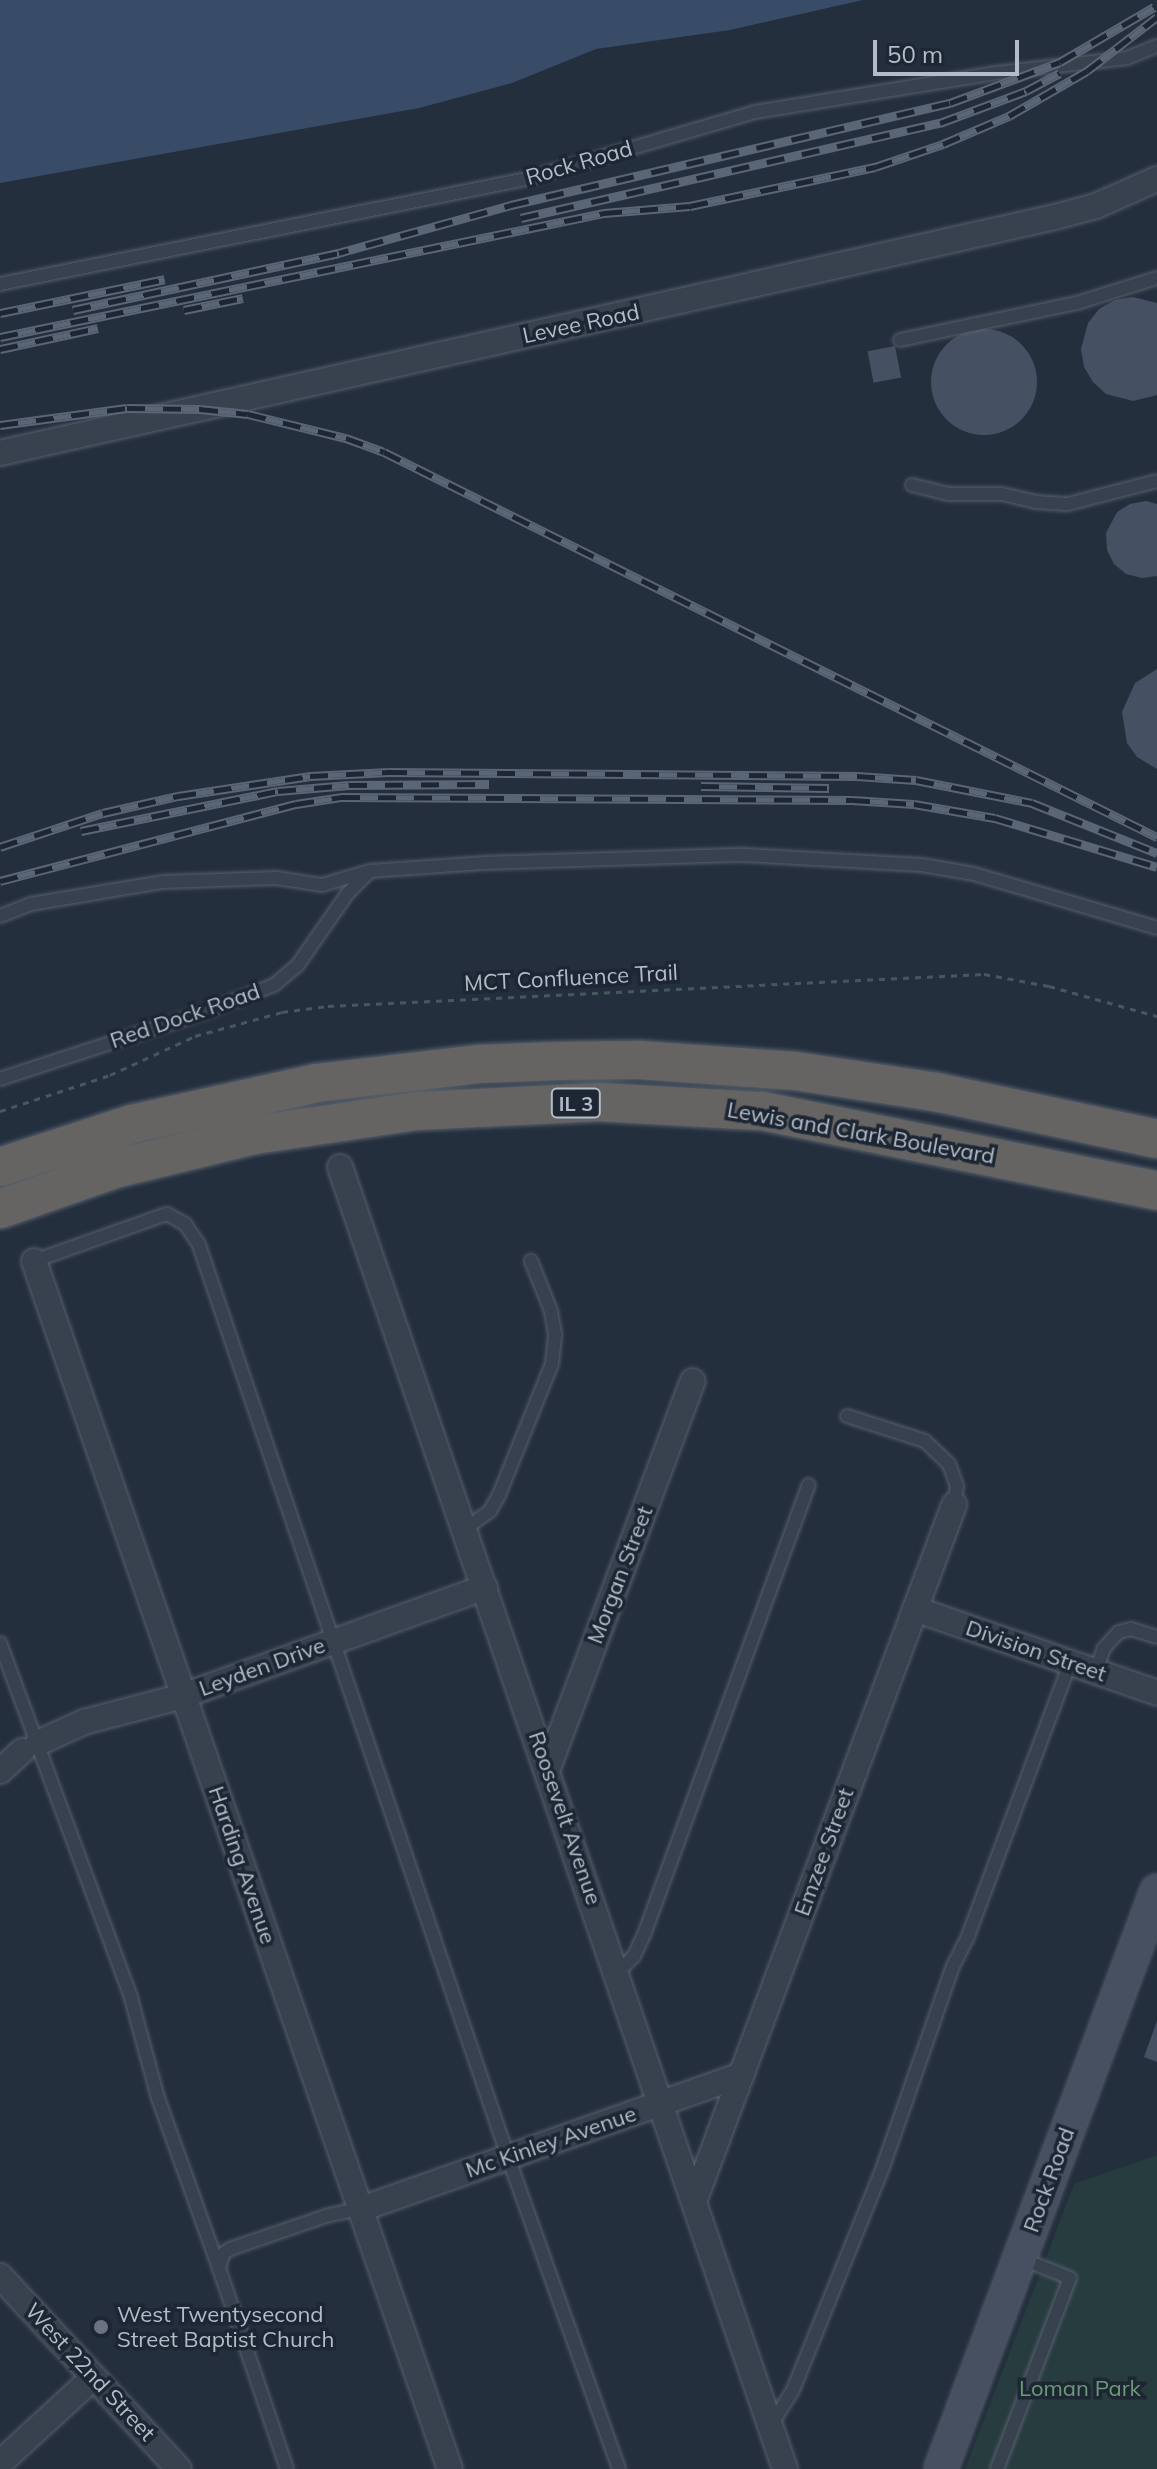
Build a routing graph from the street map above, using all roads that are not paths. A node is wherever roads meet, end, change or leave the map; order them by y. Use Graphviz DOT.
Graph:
graph roads {
  1 [pos="1157,46"];
  2 [pos="1157,179"];
  3 [pos="1157,278"];
  4 [pos="0,284"];
  5 [pos="900,340"];
  6 [pos="0,453"];
  7 [pos="1157,481"];
  8 [pos="912,485"];
  9 [pos="370,871"];
  10 [pos="0,916"];
  11 [pos="1157,928"];
  12 [pos="0,1079"];
  13 [pos="1157,1139"];
  14 [pos="0,1167"];
  15 [pos="340,1167"];
  16 [pos="1157,1191"];
  17 [pos="0,1209"];
  18 [pos="34,1261"];
  19 [pos="531,1261"];
  20 [pos="693,1381"];
  21 [pos="847,1416"];
  22 [pos="809,1485"];
  23 [pos="954,1505"];
  24 [pos="465,1529"];
  25 [pos="485,1587"];
  26 [pos="915,1609"];
  27 [pos="1157,1637"];
  28 [pos="334,1641"];
  29 [pos="0,1643"];
  30 [pos="1070,1663"];
  31 [pos="1096,1672"];
  32 [pos="1157,1693"];
  33 [pos="183,1696"];
  34 [pos="30,1747"];
  35 [pos="548,1768"];
  36 [pos="0,1771"];
  37 [pos="1157,1891"];
  38 [pos="618,1972"];
  39 [pos="741,2075"];
  40 [pos="662,2103"];
  41 [pos="508,2157"];
  42 [pos="695,2199"];
  43 [pos="361,2209"];
  44 [pos="1020,2258"];
  45 [pos="219,2268"];
  46 [pos="0,2276"];
  47 [pos="94,2377"];
  48 [pos="771,2425"];
  49 [pos="0,2463"];
  50 [pos="179,2469"];
  51 [pos="287,2469"];
  52 [pos="450,2469"];
  53 [pos="619,2469"];
  54 [pos="785,2469"];
  55 [pos="941,2469"];
  56 [pos="997,2469"];
  1 -- 4 [label="lane, Rock Road"];
  2 -- 6 [label="street, Levee Road"];
  3 -- 5 [label="lane"];
  7 -- 8 [label="lane"];
  9 -- 10 [label="lane"];
  9 -- 11 [label="lane"];
  9 -- 12 [label="lane, Red Dock Road"];
  13 -- 14 [label="highway, Lewis and Clark Boulevard / IL 3"];
  15 -- 24 [label="street, Roosevelt Avenue"];
  16 -- 17 [label="highway, Lewis and Clark Boulevard / IL 3"];
  18 -- 28 [label="lane"];
  18 -- 33 [label="street, Harding Avenue"];
  19 -- 24 [label="lane"];
  20 -- 35 [label="street, Morgan Street"];
  21 -- 23 [label="lane"];
  22 -- 38 [label="lane"];
  23 -- 26 [label="street, Emzee Street"];
  24 -- 25 [label="street, Roosevelt Avenue"];
  25 -- 28 [label="street, Leyden Drive"];
  25 -- 35 [label="street, Roosevelt Avenue"];
  26 -- 30 [label="street, Division Street"];
  26 -- 39 [label="street, Emzee Street"];
  27 -- 31 [label="lane"];
  28 -- 33 [label="street, Leyden Drive"];
  28 -- 41 [label="lane"];
  29 -- 34 [label="lane"];
  30 -- 31 [label="street, Division Street"];
  30 -- 48 [label="lane"];
  31 -- 32 [label="street, Division Street"];
  33 -- 34 [label="street, Leyden Drive"];
  33 -- 43 [label="street, Harding Avenue"];
  34 -- 36 [label="street"];
  34 -- 45 [label="lane"];
  35 -- 38 [label="street, Roosevelt Avenue"];
  37 -- 44 [label="main road, Rock Road"];
  38 -- 40 [label="street, Roosevelt Avenue"];
  39 -- 40 [label="street, Mc Kinley Avenue"];
  39 -- 42 [label="street, Emzee Street"];
  40 -- 41 [label="street, Mc Kinley Avenue"];
  40 -- 42 [label="street, Roosevelt Avenue"];
  41 -- 43 [label="street, Mc Kinley Avenue"];
  41 -- 53 [label="lane"];
  42 -- 48 [label="street, Roosevelt Avenue"];
  43 -- 45 [label="lane"];
  43 -- 52 [label="street, Harding Avenue"];
  44 -- 55 [label="main road, Rock Road"];
  44 -- 56 [label="lane"];
  45 -- 51 [label="lane"];
  46 -- 47 [label="street, West 22nd Street"];
  47 -- 49 [label="street"];
  47 -- 50 [label="street, West 22nd Street"];
  48 -- 54 [label="street, Roosevelt Avenue"];
}
